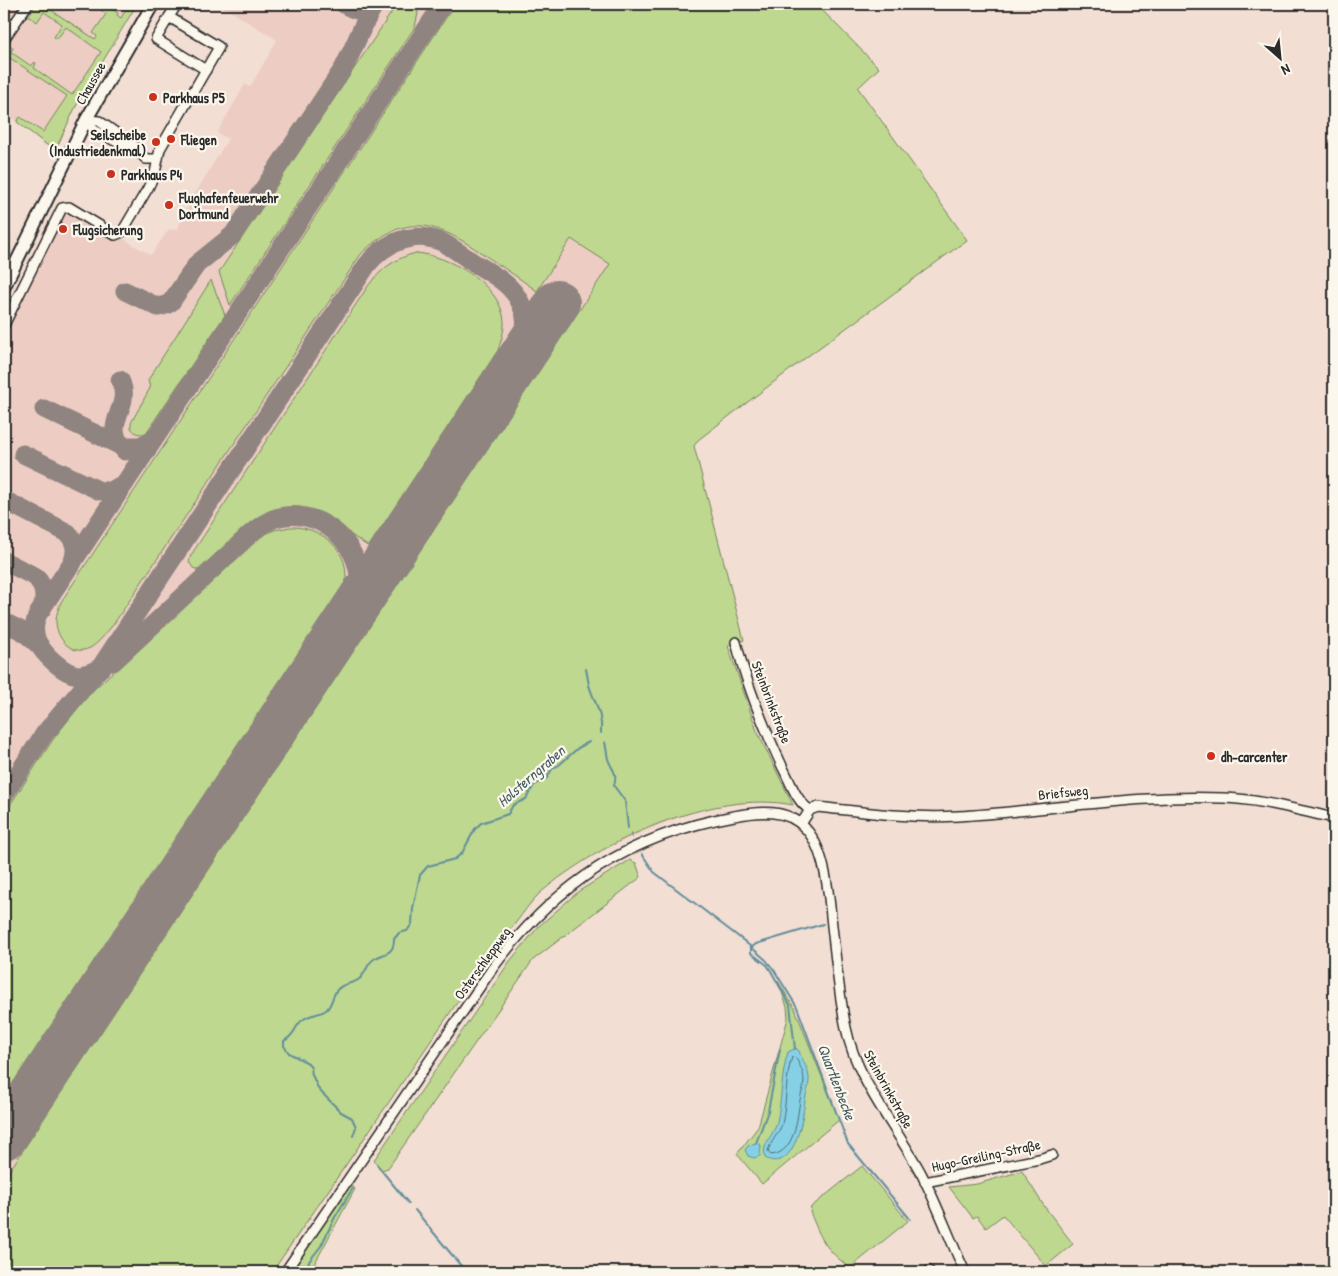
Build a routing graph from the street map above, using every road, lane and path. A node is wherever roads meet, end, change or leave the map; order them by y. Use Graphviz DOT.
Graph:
graph roads {
  1 [pos="28,4"];
  2 [pos="153,4"];
  3 [pos="176,4"];
  4 [pos="168,17"];
  5 [pos="4,39"];
  6 [pos="206,70"];
  7 [pos="86,120"];
  8 [pos="157,159"];
  9 [pos="4,287"];
  10 [pos="4,326"];
  11 [pos="736,642"];
  12 [pos="810,810"];
  13 [pos="1334,818"];
  14 [pos="801,824"];
  15 [pos="1052,1155"];
  16 [pos="925,1182"];
  17 [pos="285,1272"];
  18 [pos="965,1272"];
  1 -- 5 [label="street"];
  2 -- 7 [label="main road, Chaussee"];
  3 -- 4 [label="street"];
  4 -- 6 [label="street"];
  4 -- 6 [label="street"];
  6 -- 8 [label="street"];
  7 -- 8 [label="street"];
  7 -- 9 [label="main road, Chaussee"];
  8 -- 10 [label="street"];
  11 -- 12 [label="street, Steinbrinkstraße"];
  12 -- 13 [label="street, Briefsweg"];
  12 -- 14 [label="street"];
  14 -- 16 [label="street, Steinbrinkstraße"];
  14 -- 17 [label="street, Osterschleppweg"];
  15 -- 16 [label="street, Hugo-Greiling-Straße"];
  16 -- 18 [label="street, Steinbrinkstraße"];
}
